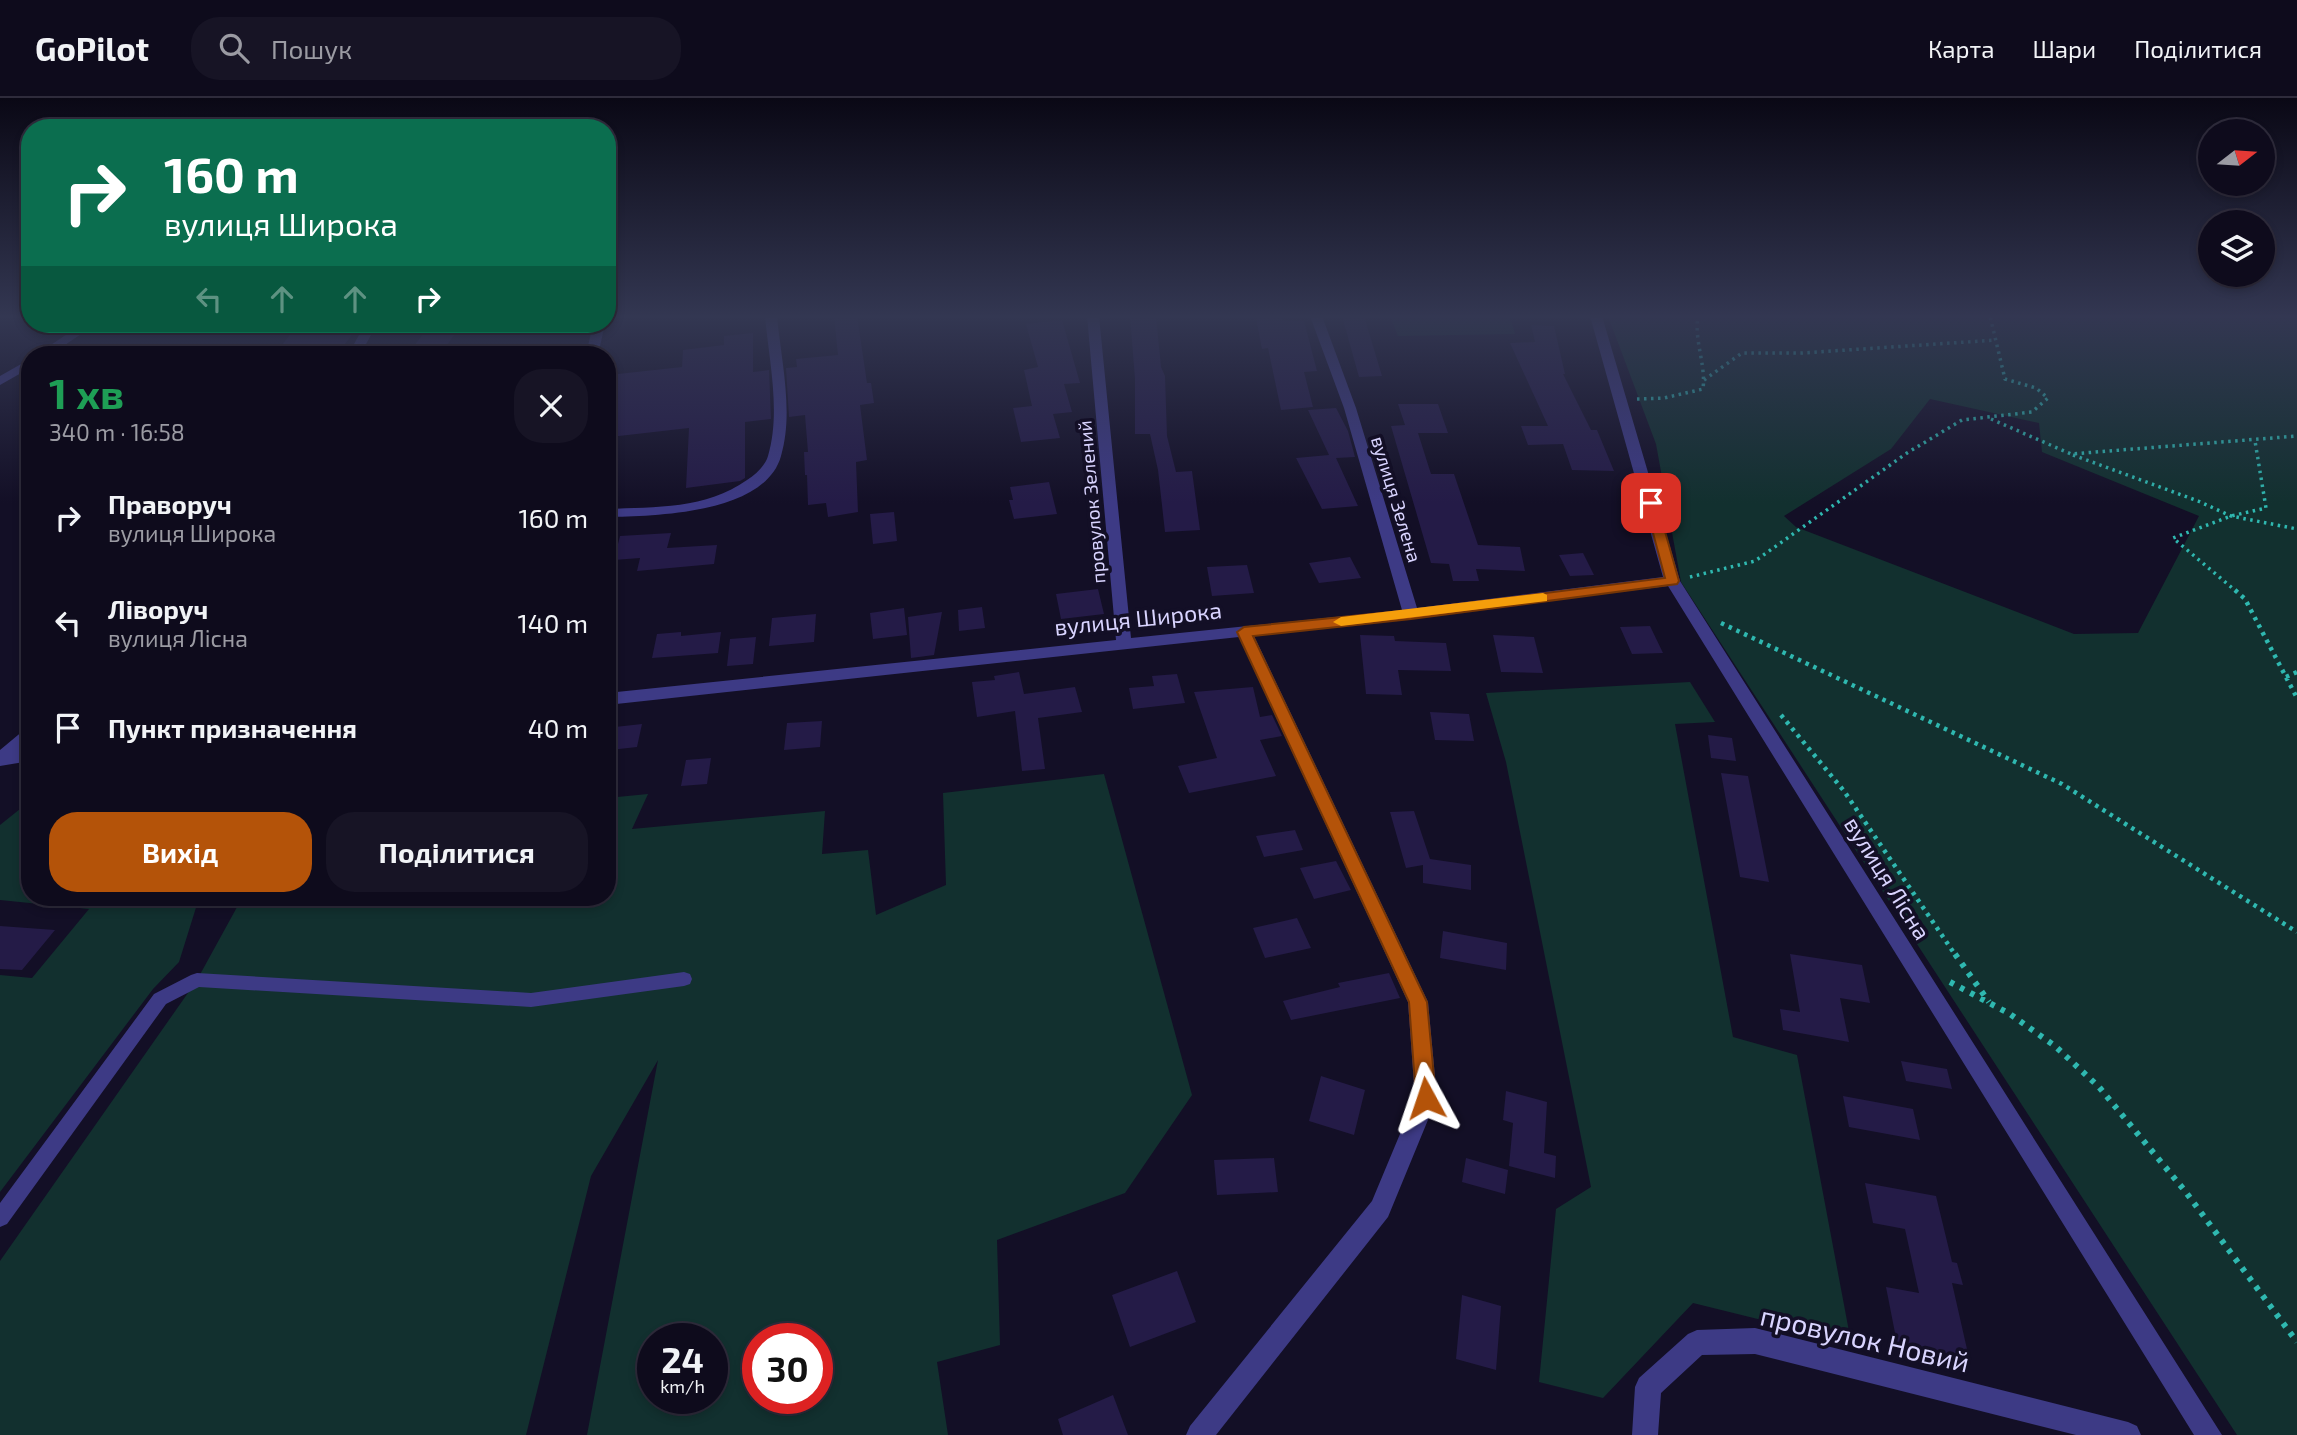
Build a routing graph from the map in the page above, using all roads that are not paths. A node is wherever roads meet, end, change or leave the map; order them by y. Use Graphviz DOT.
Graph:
graph roads {
  1 [pos="776,378"];
  2 [pos="1099,378"];
  3 [pos="1339,378"];
  4 [pos="1616,378"];
  5 [pos="616,513"];
  6 [pos="1672,581"];
  7 [pos="1411,614"];
  8 [pos="1244,632"];
  9 [pos="1124,643"];
  10 [pos="616,698"];
  11 [pos="21,742"];
  12 [pos="21,756"];
  13 [pos="2,759"];
  14 [pos="684,979"];
  15 [pos="0,1218"];
  16 [pos="1199,1435"];
  17 [pos="1645,1435"];
  18 [pos="2128,1435"];
  19 [pos="2209,1435"];
  1 -- 5 [label="street"];
  2 -- 9 [label="street, провулок Зелений"];
  3 -- 7 [label="street, вулиця Зелена"];
  4 -- 6 [label="street, вулиця Лісна"];
  6 -- 7 [label="street, вулиця Широка"];
  6 -- 19 [label="street, вулиця Лісна"];
  7 -- 8 [label="street, вулиця Широка"];
  8 -- 9 [label="street, вулиця Широка"];
  8 -- 16 [label="street"];
  9 -- 10 [label="street, вулиця Широка"];
  11 -- 13 [label="street"];
  12 -- 13 [label="street"];
  14 -- 15 [label="lane"];
  17 -- 18 [label="street, провулок Новий"];
}
